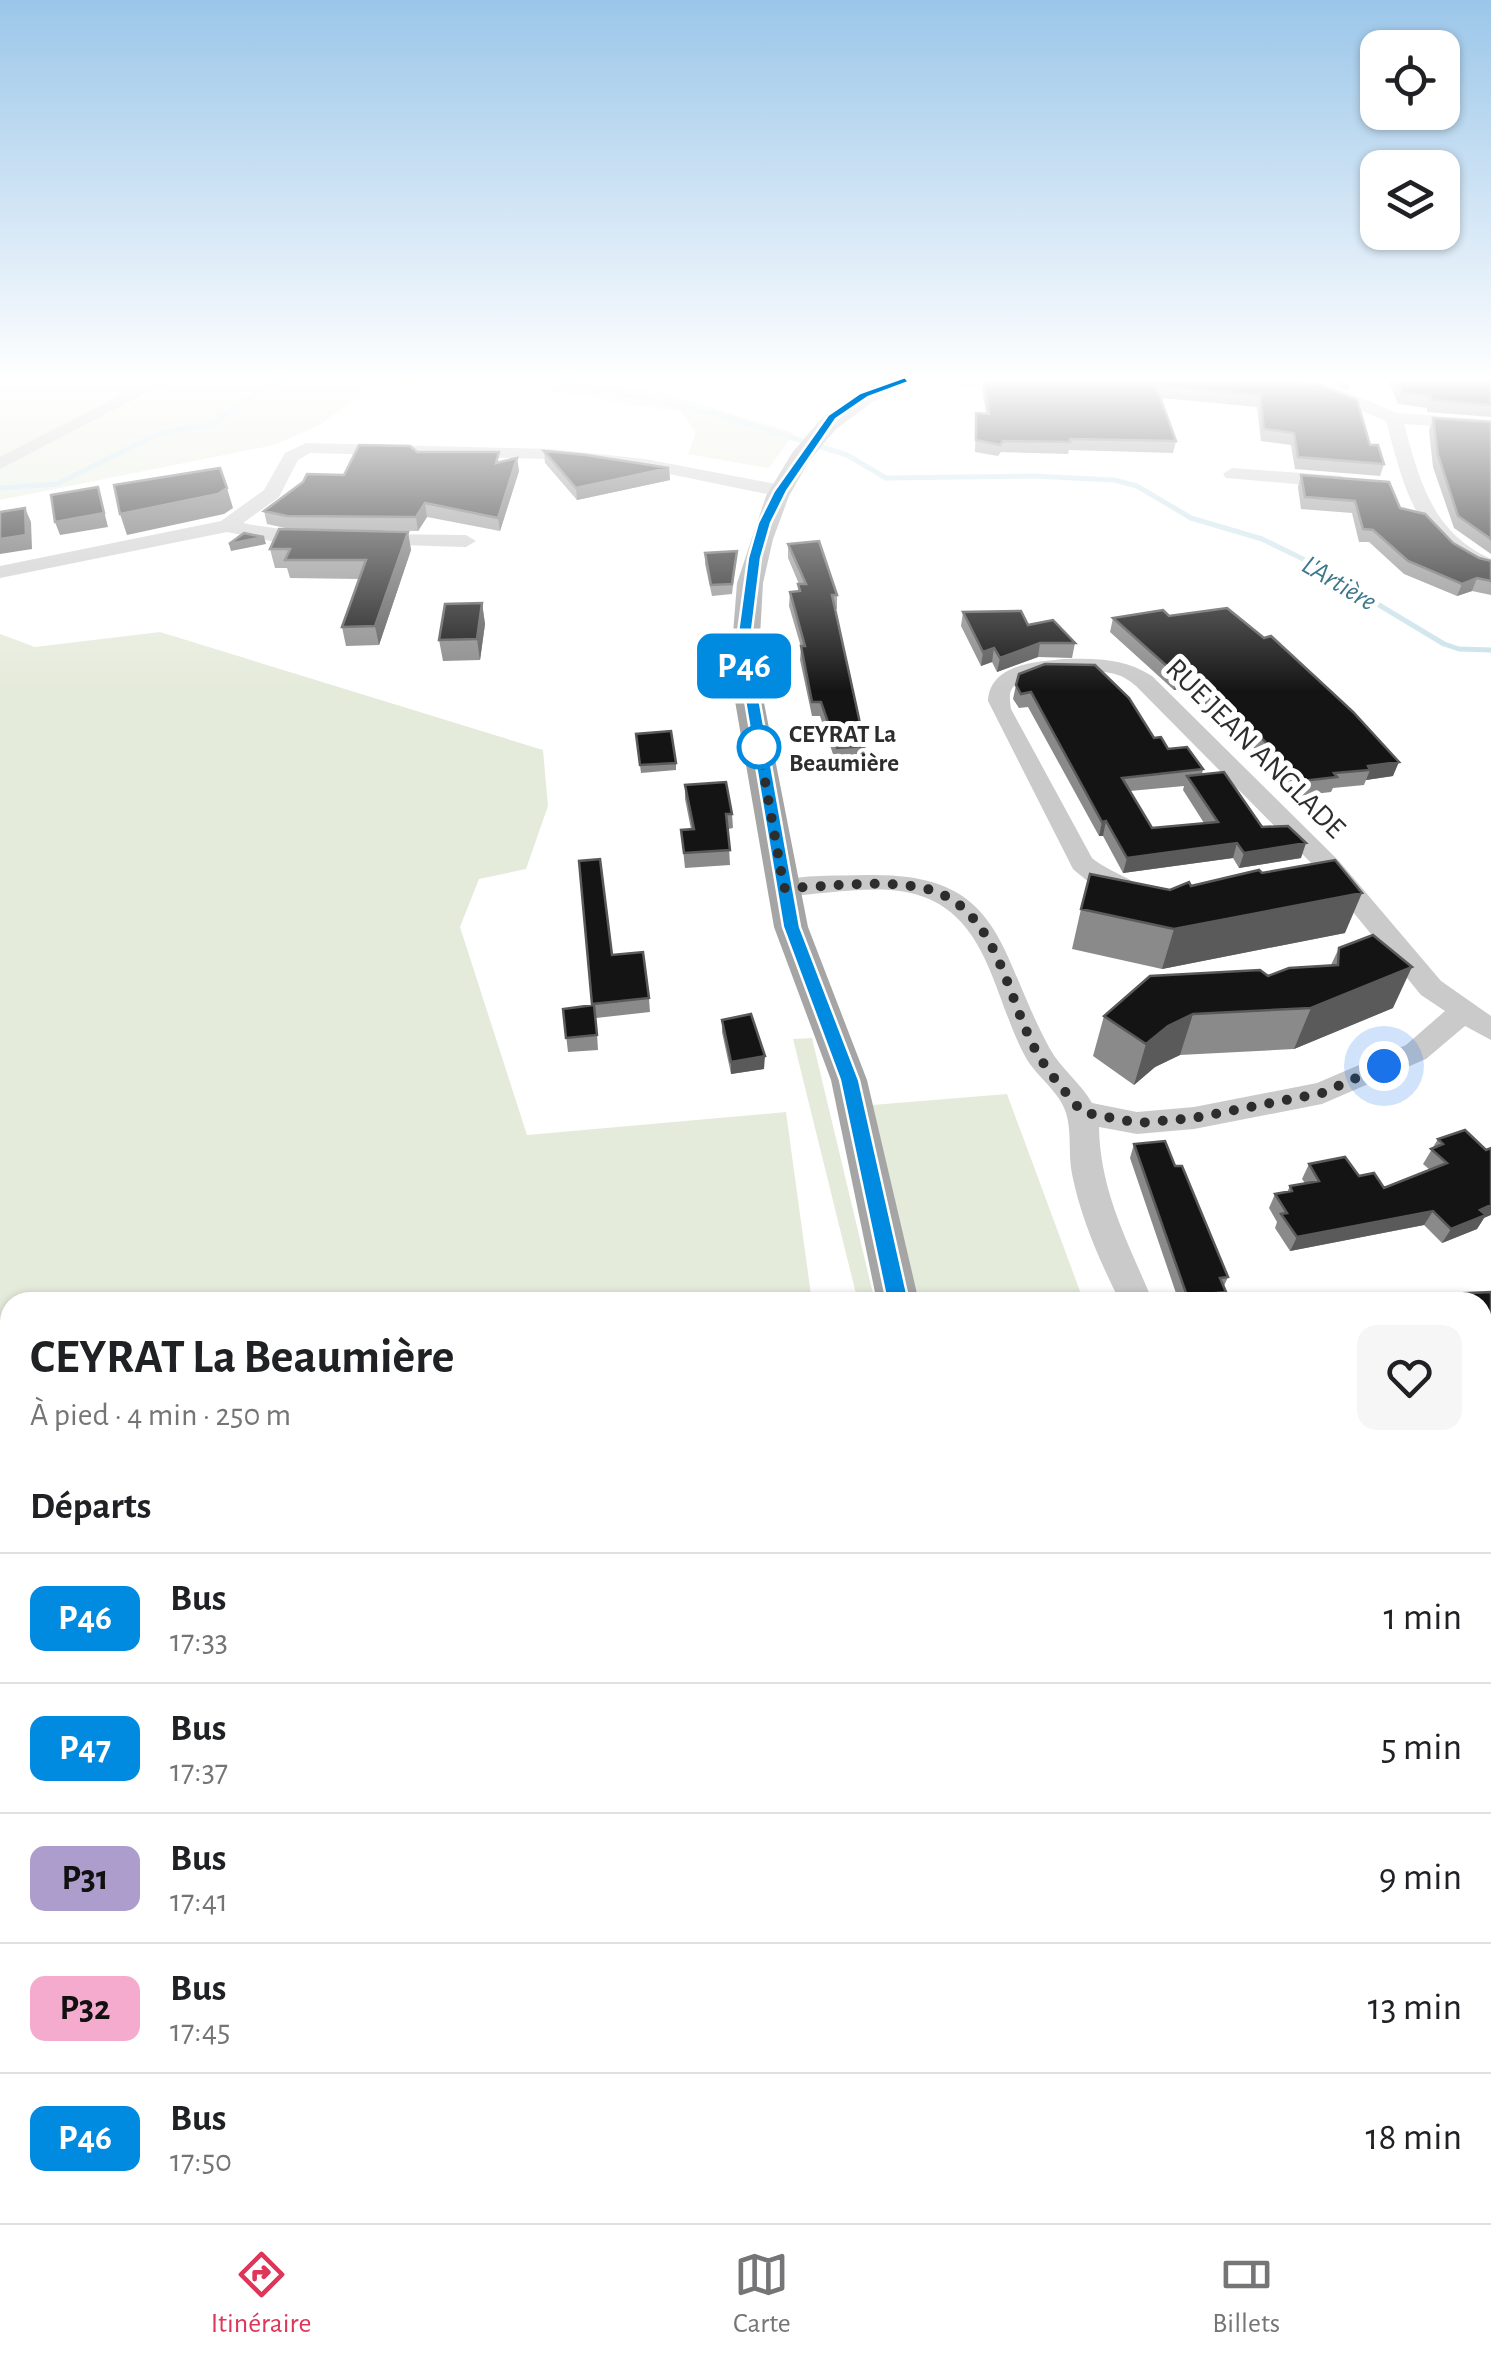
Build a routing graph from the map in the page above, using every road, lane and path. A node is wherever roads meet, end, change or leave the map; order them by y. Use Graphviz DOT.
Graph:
graph roads {
  1 [pos="277,484"];
  2 [pos="744,484"];
  3 [pos="785,484"];
  4 [pos="1357,484"];
  5 [pos="1360,484"];
  6 [pos="1404,484"];
  7 [pos="780,491"];
  8 [pos="228,526"];
  9 [pos="466,541"];
  10 [pos="1491,566"];
  11 [pos="0,572"];
  12 [pos="1330,867"];
  13 [pos="1301,873"];
  14 [pos="784,888"];
  15 [pos="1154,895"];
  16 [pos="1462,1012"];
  17 [pos="1491,1030"];
  18 [pos="1082,1112"];
  19 [pos="896,1292"];
  20 [pos="1132,1292"];
  1 -- 8 [label="street"];
  2 -- 7 [label="street"];
  3 -- 7 [label="main road"];
  4 -- 5 [label="street"];
  6 -- 10 [label="street"];
  7 -- 14 [label="main road"];
  8 -- 9 [label="street"];
  8 -- 11 [label="street"];
  12 -- 13 [label="street, RUE JEAN ANGLADE"];
  12 -- 15 [label="street, RUE JEAN ANGLADE"];
  12 -- 16 [label="street, RUE JEAN ANGLADE"];
  14 -- 18 [label="street"];
  14 -- 19 [label="main road"];
  16 -- 17 [label="street, RUE JEAN ANGLADE"];
  16 -- 18 [label="street"];
  18 -- 20 [label="street"];
}
